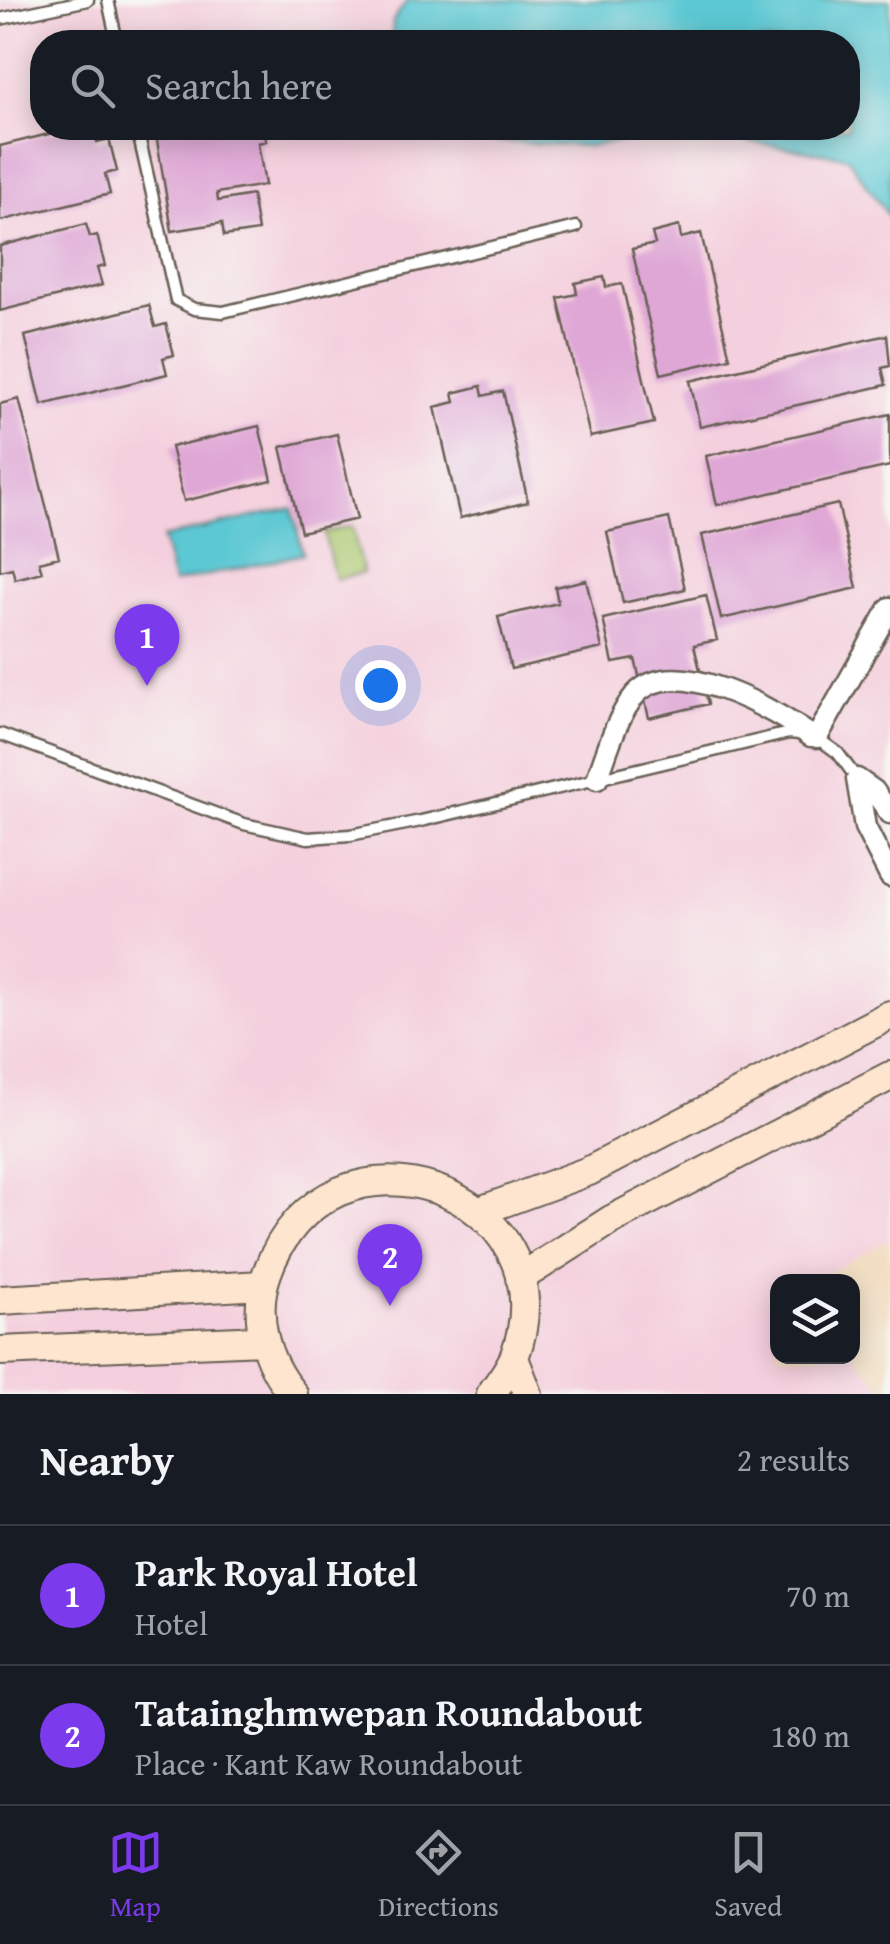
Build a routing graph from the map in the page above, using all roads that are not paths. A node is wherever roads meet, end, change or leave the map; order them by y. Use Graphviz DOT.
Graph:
graph roads {
  1 [pos="88,0"];
  2 [pos="108,0"];
  3 [pos="0,18"];
  4 [pos="115,30"];
  5 [pos="140,140"];
  6 [pos="576,227"];
  7 [pos="890,608"];
  8 [pos="0,734"];
  9 [pos="814,737"];
  10 [pos="597,779"];
  11 [pos="856,779"];
  12 [pos="890,812"];
  13 [pos="890,876"];
  14 [pos="890,1015"];
  15 [pos="890,1076"];
  16 [pos="480,1212"];
  17 [pos="520,1278"];
  18 [pos="262,1285"];
  19 [pos="0,1300"];
  20 [pos="264,1340"];
  21 [pos="0,1351"];
  22 [pos="514,1358"];
  23 [pos="293,1394"];
  24 [pos="491,1394"];
  25 [pos="528,1394"];
  1 -- 3 [label="lane"];
  2 -- 4 [label="lane"];
  5 -- 6 [label="lane"];
  7 -- 9 [label="street"];
  8 -- 10 [label="lane"];
  9 -- 10 [label="lane"];
  9 -- 10 [label="street"];
  9 -- 11 [label="lane"];
  11 -- 12 [label="street"];
  11 -- 13 [label="street"];
  14 -- 16 [label="street"];
  15 -- 17 [label="street"];
  16 -- 17 [label="street"];
  16 -- 18 [label="street"];
  17 -- 22 [label="street"];
  18 -- 19 [label="street"];
  18 -- 20 [label="street"];
  20 -- 21 [label="street"];
  20 -- 23 [label="street"];
  22 -- 24 [label="street"];
  22 -- 25 [label="street"];
}
